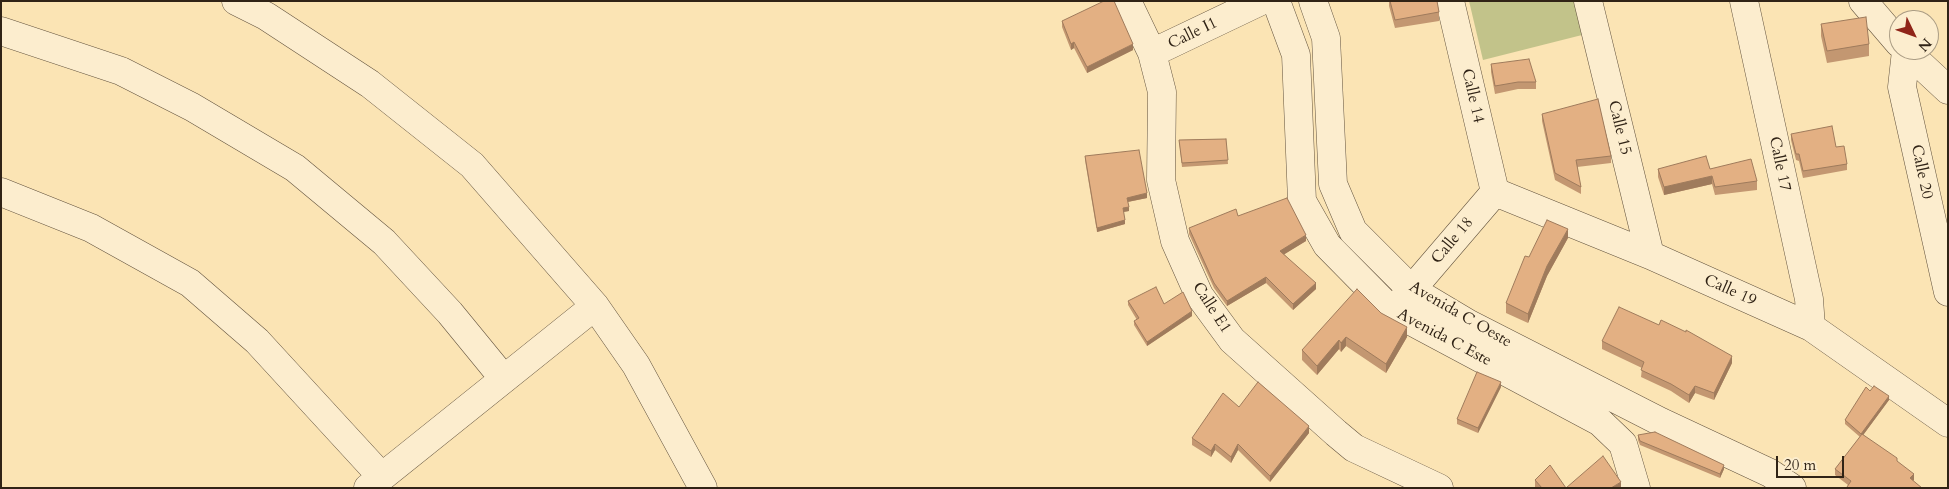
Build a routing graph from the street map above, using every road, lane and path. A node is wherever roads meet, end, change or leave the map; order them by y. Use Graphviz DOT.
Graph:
graph roads {
  1 [pos="236,1"];
  2 [pos="1127,1"];
  3 [pos="1261,1"];
  4 [pos="1276,1"];
  5 [pos="1313,1"];
  6 [pos="1450,1"];
  7 [pos="1588,1"];
  8 [pos="1744,1"];
  9 [pos="1863,1"];
  10 [pos="1,31"];
  11 [pos="1889,32"];
  12 [pos="1152,53"];
  13 [pos="1903,60"];
  14 [pos="1916,60"];
  15 [pos="1948,90"];
  16 [pos="1,192"];
  17 [pos="1495,192"];
  18 [pos="1650,255"];
  19 [pos="1412,290"];
  20 [pos="1948,292"];
  21 [pos="595,306"];
  22 [pos="1392,311"];
  23 [pos="1812,327"];
  24 [pos="504,379"];
  25 [pos="1948,423"];
  26 [pos="375,482"];
  27 [pos="703,488"];
  28 [pos="1439,488"];
  29 [pos="1636,488"];
  30 [pos="1792,488"];
  1 -- 21 [label="street"];
  2 -- 12 [label="street, Calle E1"];
  3 -- 12 [label="street, Calle I1"];
  4 -- 22 [label="street, Avenida C Este"];
  5 -- 19 [label="street, Avenida C Oeste"];
  6 -- 17 [label="street, Calle 14"];
  7 -- 18 [label="street, Calle 15"];
  8 -- 23 [label="street, Calle 17"];
  9 -- 11 [label="street"];
  10 -- 24 [label="street"];
  12 -- 28 [label="street, Calle E1"];
  13 -- 20 [label="street, Calle 20"];
  14 -- 15 [label="street"];
  16 -- 26 [label="street"];
  17 -- 18 [label="street, Calle 19"];
  17 -- 19 [label="street, Calle 18"];
  18 -- 23 [label="street, Calle 19"];
  19 -- 22 [label="street, Calle 18"];
  19 -- 30 [label="street, Avenida C Oeste"];
  21 -- 24 [label="street"];
  21 -- 27 [label="street"];
  22 -- 29 [label="street, Avenida C Este"];
  23 -- 25 [label="street, Calle 19"];
  24 -- 26 [label="street"];
}
